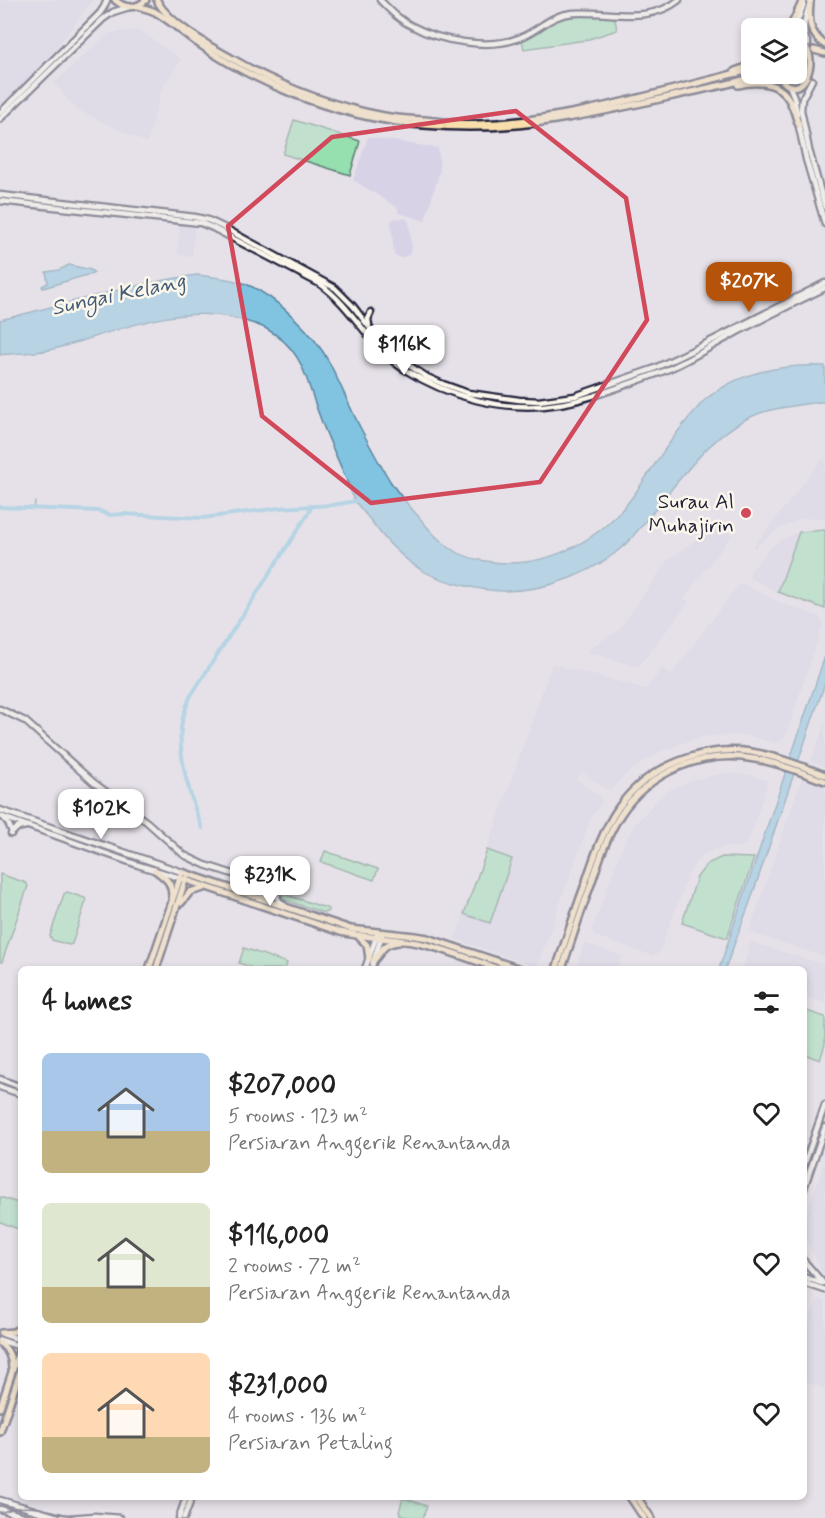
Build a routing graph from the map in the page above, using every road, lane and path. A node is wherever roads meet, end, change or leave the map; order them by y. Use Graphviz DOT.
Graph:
graph roads {
  1 [pos="107,0"];
  2 [pos="114,0"];
  3 [pos="146,0"];
  4 [pos="157,0"];
  5 [pos="380,0"];
  6 [pos="679,0"];
  7 [pos="807,1"];
  8 [pos="137,6"];
  9 [pos="129,7"];
  10 [pos="796,18"];
  11 [pos="799,18"];
  12 [pos="808,44"];
  13 [pos="825,45"];
  14 [pos="814,50"];
  15 [pos="825,53"];
  16 [pos="819,58"];
  17 [pos="741,70"];
  18 [pos="741,72"];
  19 [pos="728,75"];
  20 [pos="814,78"];
  21 [pos="741,80"];
  22 [pos="807,82"];
  23 [pos="725,84"];
  24 [pos="788,84"];
  25 [pos="803,84"];
  26 [pos="0,113"];
  27 [pos="0,119"];
  28 [pos="799,125"];
  29 [pos="0,195"];
  30 [pos="0,201"];
  31 [pos="825,207"];
  32 [pos="825,224"];
  33 [pos="825,283"];
  34 [pos="825,288"];
  35 [pos="357,311"];
  36 [pos="371,331"];
  37 [pos="672,364"];
  38 [pos="459,393"];
  39 [pos="0,709"];
  40 [pos="799,768"];
  41 [pos="825,775"];
  42 [pos="825,781"];
  43 [pos="0,810"];
  44 [pos="2,817"];
  45 [pos="29,826"];
  46 [pos="155,870"];
  47 [pos="184,876"];
  48 [pos="209,888"];
  49 [pos="276,890"];
  50 [pos="255,896"];
  51 [pos="170,906"];
  52 [pos="286,906"];
  53 [pos="177,908"];
  54 [pos="379,935"];
  55 [pos="358,936"];
  56 [pos="403,941"];
  57 [pos="372,959"];
  58 [pos="150,966"];
  59 [pos="157,966"];
  60 [pos="368,966"];
  61 [pos="371,966"];
  62 [pos="490,966"];
  63 [pos="511,966"];
  64 [pos="558,966"];
  65 [pos="2,1080"];
  66 [pos="18,1086"];
  67 [pos="0,1087"];
  68 [pos="9,1090"];
  69 [pos="18,1093"];
  70 [pos="825,1105"];
  71 [pos="825,1127"];
  72 [pos="807,1156"];
  73 [pos="807,1179"];
  74 [pos="807,1264"];
  75 [pos="807,1278"];
  76 [pos="807,1284"];
  77 [pos="824,1284"];
  78 [pos="825,1290"];
  79 [pos="18,1330"];
  80 [pos="1,1333"];
  81 [pos="18,1339"];
  82 [pos="0,1342"];
  83 [pos="18,1345"];
  84 [pos="18,1354"];
  85 [pos="12,1371"];
  86 [pos="18,1378"];
  87 [pos="0,1408"];
  88 [pos="0,1432"];
  89 [pos="0,1500"];
  90 [pos="185,1500"];
  91 [pos="191,1500"];
  92 [pos="632,1500"];
  93 [pos="639,1500"];
  94 [pos="0,1509"];
  95 [pos="94,1517"];
  96 [pos="28,1518"];
  97 [pos="120,1518"];
  98 [pos="178,1518"];
  99 [pos="184,1518"];
  100 [pos="644,1518"];
  101 [pos="651,1518"];
  1 -- 26 [label="main road"];
  2 -- 9 [label="main road"];
  3 -- 8 [label="main road"];
  4 -- 19 [label="main road"];
  5 -- 6 [label="main road"];
  7 -- 10 [label="main road"];
  7 -- 11 [label="main road"];
  7 -- 12 [label="main road"];
  7 -- 13 [label="main road"];
  8 -- 9 [label="main road"];
  8 -- 23 [label="main road"];
  9 -- 27 [label="main road"];
  12 -- 14 [label="main road"];
  14 -- 15 [label="main road"];
  14 -- 16 [label="main road"];
  17 -- 19 [label="main road"];
  18 -- 19 [label="main road"];
  20 -- 22 [label="main road"];
  20 -- 31 [label="main road"];
  21 -- 23 [label="main road"];
  23 -- 28 [label="main road"];
  24 -- 25 [label="main road"];
  24 -- 28 [label="main road"];
  28 -- 32 [label="main road"];
  29 -- 35 [label="main road"];
  30 -- 38 [label="main road"];
  33 -- 37 [label="main road"];
  34 -- 37 [label="main road"];
  35 -- 36 [label="main road"];
  35 -- 36 [label="main road"];
  36 -- 38 [label="main road"];
  37 -- 38 [label="main road"];
  39 -- 49 [label="main road"];
  40 -- 41 [label="main road"];
  40 -- 42 [label="main road"];
  40 -- 64 [label="main road"];
  43 -- 47 [label="main road"];
  44 -- 45 [label="main road"];
  44 -- 45 [label="main road"];
  45 -- 46 [label="main road"];
  46 -- 47 [label="main road"];
  46 -- 51 [label="main road"];
  47 -- 48 [label="main road"];
  47 -- 50 [label="main road"];
  47 -- 51 [label="main road"];
  47 -- 53 [label="main road"];
  48 -- 53 [label="main road"];
  48 -- 55 [label="main road"];
  49 -- 50 [label="main road"];
  49 -- 52 [label="main road"];
  50 -- 52 [label="main road"];
  51 -- 58 [label="main road"];
  52 -- 54 [label="main road"];
  53 -- 59 [label="main road"];
  54 -- 55 [label="main road"];
  54 -- 56 [label="main road"];
  54 -- 57 [label="main road"];
  54 -- 63 [label="main road"];
  55 -- 57 [label="main road"];
  56 -- 57 [label="main road"];
  56 -- 62 [label="main road"];
  57 -- 60 [label="main road"];
  57 -- 61 [label="main road"];
  65 -- 66 [label="main road"];
  65 -- 68 [label="main road"];
  67 -- 68 [label="main road"];
  68 -- 69 [label="main road"];
  70 -- 72 [label="main road"];
  71 -- 73 [label="main road"];
  74 -- 77 [label="main road"];
  75 -- 77 [label="main road"];
  76 -- 78 [label="main road"];
  79 -- 80 [label="main road"];
  80 -- 81 [label="main road"];
  82 -- 83 [label="main road"];
  82 -- 85 [label="main road"];
  84 -- 85 [label="main road"];
  85 -- 87 [label="main road"];
  86 -- 88 [label="main road"];
  89 -- 95 [label="main road"];
  90 -- 98 [label="main road"];
  91 -- 99 [label="main road"];
  92 -- 100 [label="main road"];
  93 -- 101 [label="main road"];
  94 -- 96 [label="main road"];
  95 -- 97 [label="main road"];
}
